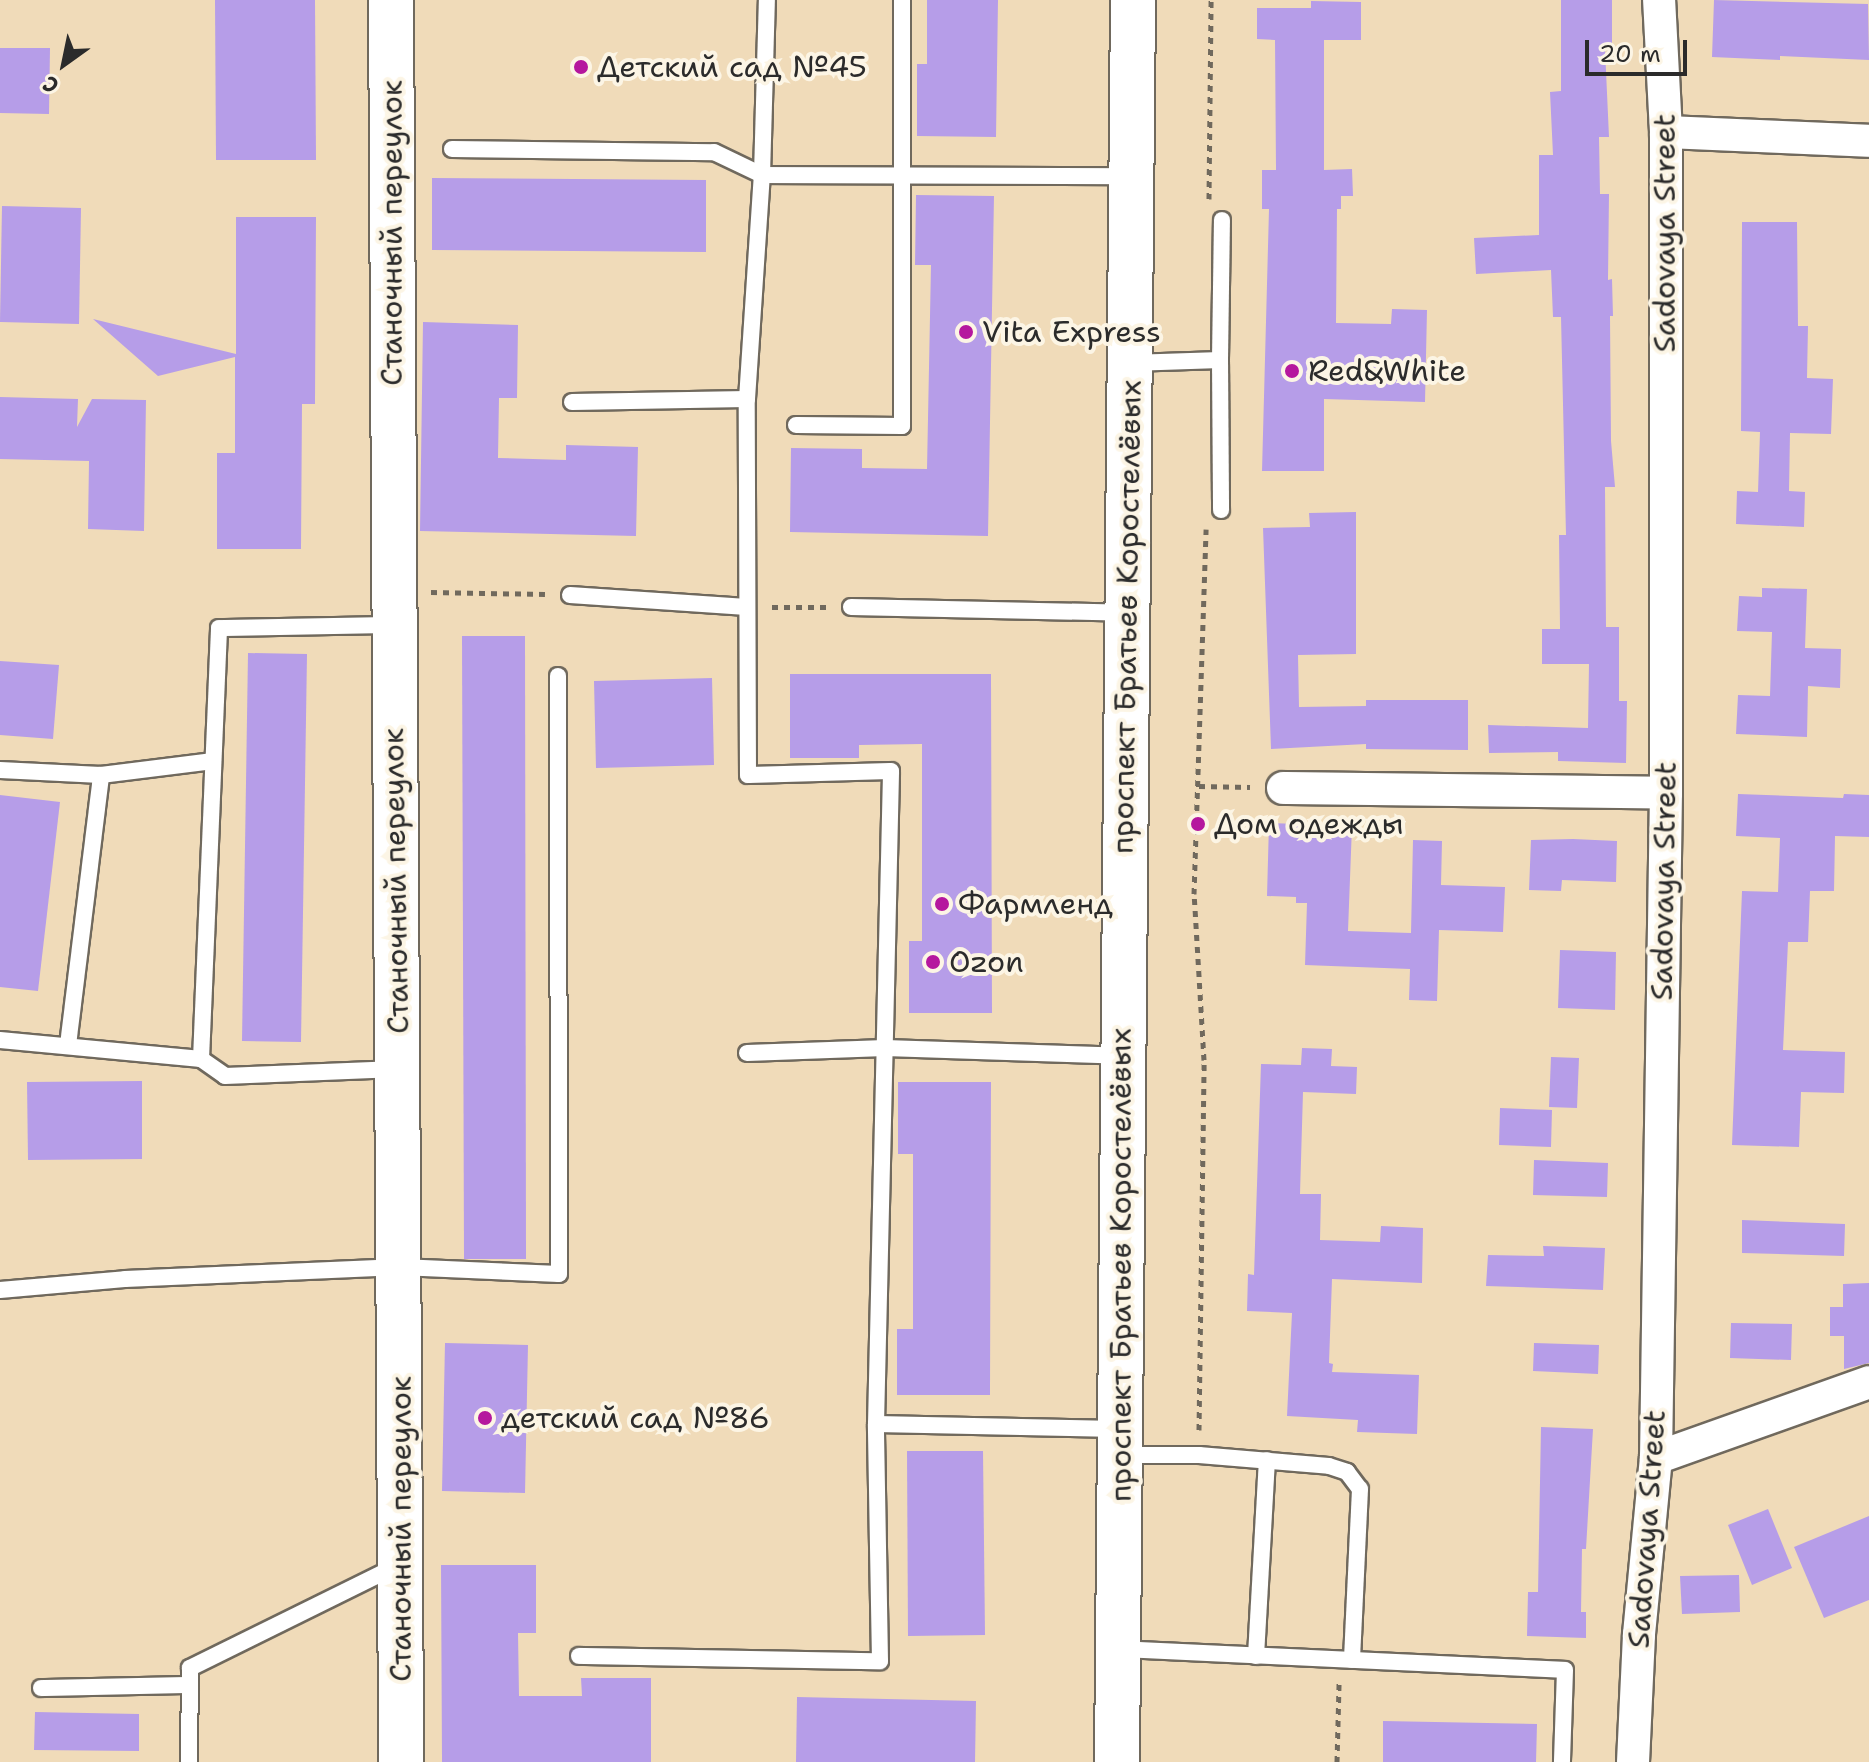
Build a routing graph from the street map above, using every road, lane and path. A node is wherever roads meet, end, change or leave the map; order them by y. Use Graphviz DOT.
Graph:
graph roads {
  1 [pos="391,0"];
  2 [pos="767,0"];
  3 [pos="902,0"];
  4 [pos="1133,0"];
  5 [pos="1211,0"];
  6 [pos="1659,0"];
  7 [pos="1666,132"];
  8 [pos="1869,141"];
  9 [pos="452,149"];
  10 [pos="902,173"];
  11 [pos="762,175"];
  12 [pos="1131,176"];
  13 [pos="1209,204"];
  14 [pos="1222,220"];
  15 [pos="1220,360"];
  16 [pos="1129,363"];
  17 [pos="747,399"];
  18 [pos="572,402"];
  19 [pos="796,425"];
  20 [pos="1214,512"];
  21 [pos="570,595"];
  22 [pos="747,607"];
  23 [pos="851,607"];
  24 [pos="394,608"];
  25 [pos="1127,613"];
  26 [pos="558,676"];
  27 [pos="213,761"];
  28 [pos="0,770"];
  29 [pos="101,775"];
  30 [pos="1199,786"];
  31 [pos="1283,788"];
  32 [pos="1666,793"];
  33 [pos="0,1040"];
  34 [pos="68,1045"];
  35 [pos="885,1048"];
  36 [pos="747,1053"];
  37 [pos="1121,1056"];
  38 [pos="201,1059"];
  39 [pos="398,1069"];
  40 [pos="400,1267"];
  41 [pos="0,1290"];
  42 [pos="1869,1382"];
  43 [pos="876,1424"];
  44 [pos="1120,1442"];
  45 [pos="1199,1455"];
  46 [pos="1656,1458"];
  47 [pos="1267,1460"];
  48 [pos="401,1563"];
  49 [pos="1119,1649"];
  50 [pos="579,1656"];
  51 [pos="1256,1656"];
  52 [pos="1352,1660"];
  53 [pos="190,1685"];
  54 [pos="41,1688"];
  55 [pos="189,1762"];
  56 [pos="401,1762"];
  57 [pos="1117,1762"];
  58 [pos="1337,1762"];
  59 [pos="1562,1762"];
  60 [pos="1633,1762"];
  1 -- 24 [label="main road, Станочный переулок"];
  2 -- 11 [label="lane"];
  3 -- 10 [label="lane"];
  4 -- 12 [label="main road, проспект Братьев Коростелёвых"];
  5 -- 13 [label="path"];
  6 -- 7 [label="street, Sadovaya Street"];
  7 -- 8 [label="street"];
  7 -- 32 [label="street, Sadovaya Street"];
  9 -- 11 [label="lane"];
  10 -- 11 [label="lane"];
  10 -- 12 [label="lane"];
  10 -- 19 [label="lane"];
  11 -- 17 [label="lane"];
  12 -- 16 [label="main road, проспект Братьев Коростелёвых"];
  14 -- 15 [label="lane"];
  15 -- 16 [label="lane"];
  15 -- 20 [label="lane"];
  16 -- 25 [label="main road, проспект Братьев Коростелёвых"];
  17 -- 18 [label="lane"];
  17 -- 22 [label="lane"];
  20 -- 30 [label="path"];
  21 -- 22 [label="lane"];
  21 -- 24 [label="path"];
  22 -- 23 [label="path"];
  22 -- 35 [label="lane"];
  23 -- 25 [label="lane"];
  24 -- 27 [label="lane"];
  24 -- 39 [label="main road, Станочный переулок"];
  25 -- 37 [label="main road, проспект Братьев Коростелёвых"];
  26 -- 40 [label="lane"];
  27 -- 29 [label="lane"];
  27 -- 38 [label="lane"];
  28 -- 29 [label="lane"];
  29 -- 34 [label="lane"];
  30 -- 31 [label="path"];
  30 -- 45 [label="path"];
  31 -- 32 [label="street"];
  32 -- 46 [label="street, Sadovaya Street"];
  33 -- 34 [label="lane"];
  34 -- 38 [label="lane"];
  35 -- 36 [label="lane"];
  35 -- 37 [label="lane"];
  35 -- 43 [label="lane"];
  37 -- 44 [label="main road, проспект Братьев Коростелёвых"];
  38 -- 39 [label="lane"];
  39 -- 40 [label="main road, Станочный переулок"];
  40 -- 41 [label="lane"];
  40 -- 48 [label="main road, Станочный переулок"];
  42 -- 46 [label="street"];
  43 -- 44 [label="lane"];
  43 -- 50 [label="lane"];
  44 -- 45 [label="lane"];
  44 -- 49 [label="main road, проспект Братьев Коростелёвых"];
  45 -- 47 [label="lane"];
  46 -- 60 [label="street, Sadovaya Street"];
  47 -- 51 [label="lane"];
  47 -- 52 [label="lane"];
  48 -- 53 [label="lane"];
  48 -- 56 [label="main road, Станочный переулок"];
  49 -- 51 [label="lane"];
  49 -- 57 [label="main road, проспект Братьев Коростелёвых"];
  51 -- 52 [label="lane"];
  52 -- 58 [label="path"];
  52 -- 59 [label="lane"];
  53 -- 54 [label="lane"];
  53 -- 55 [label="lane"];
}
